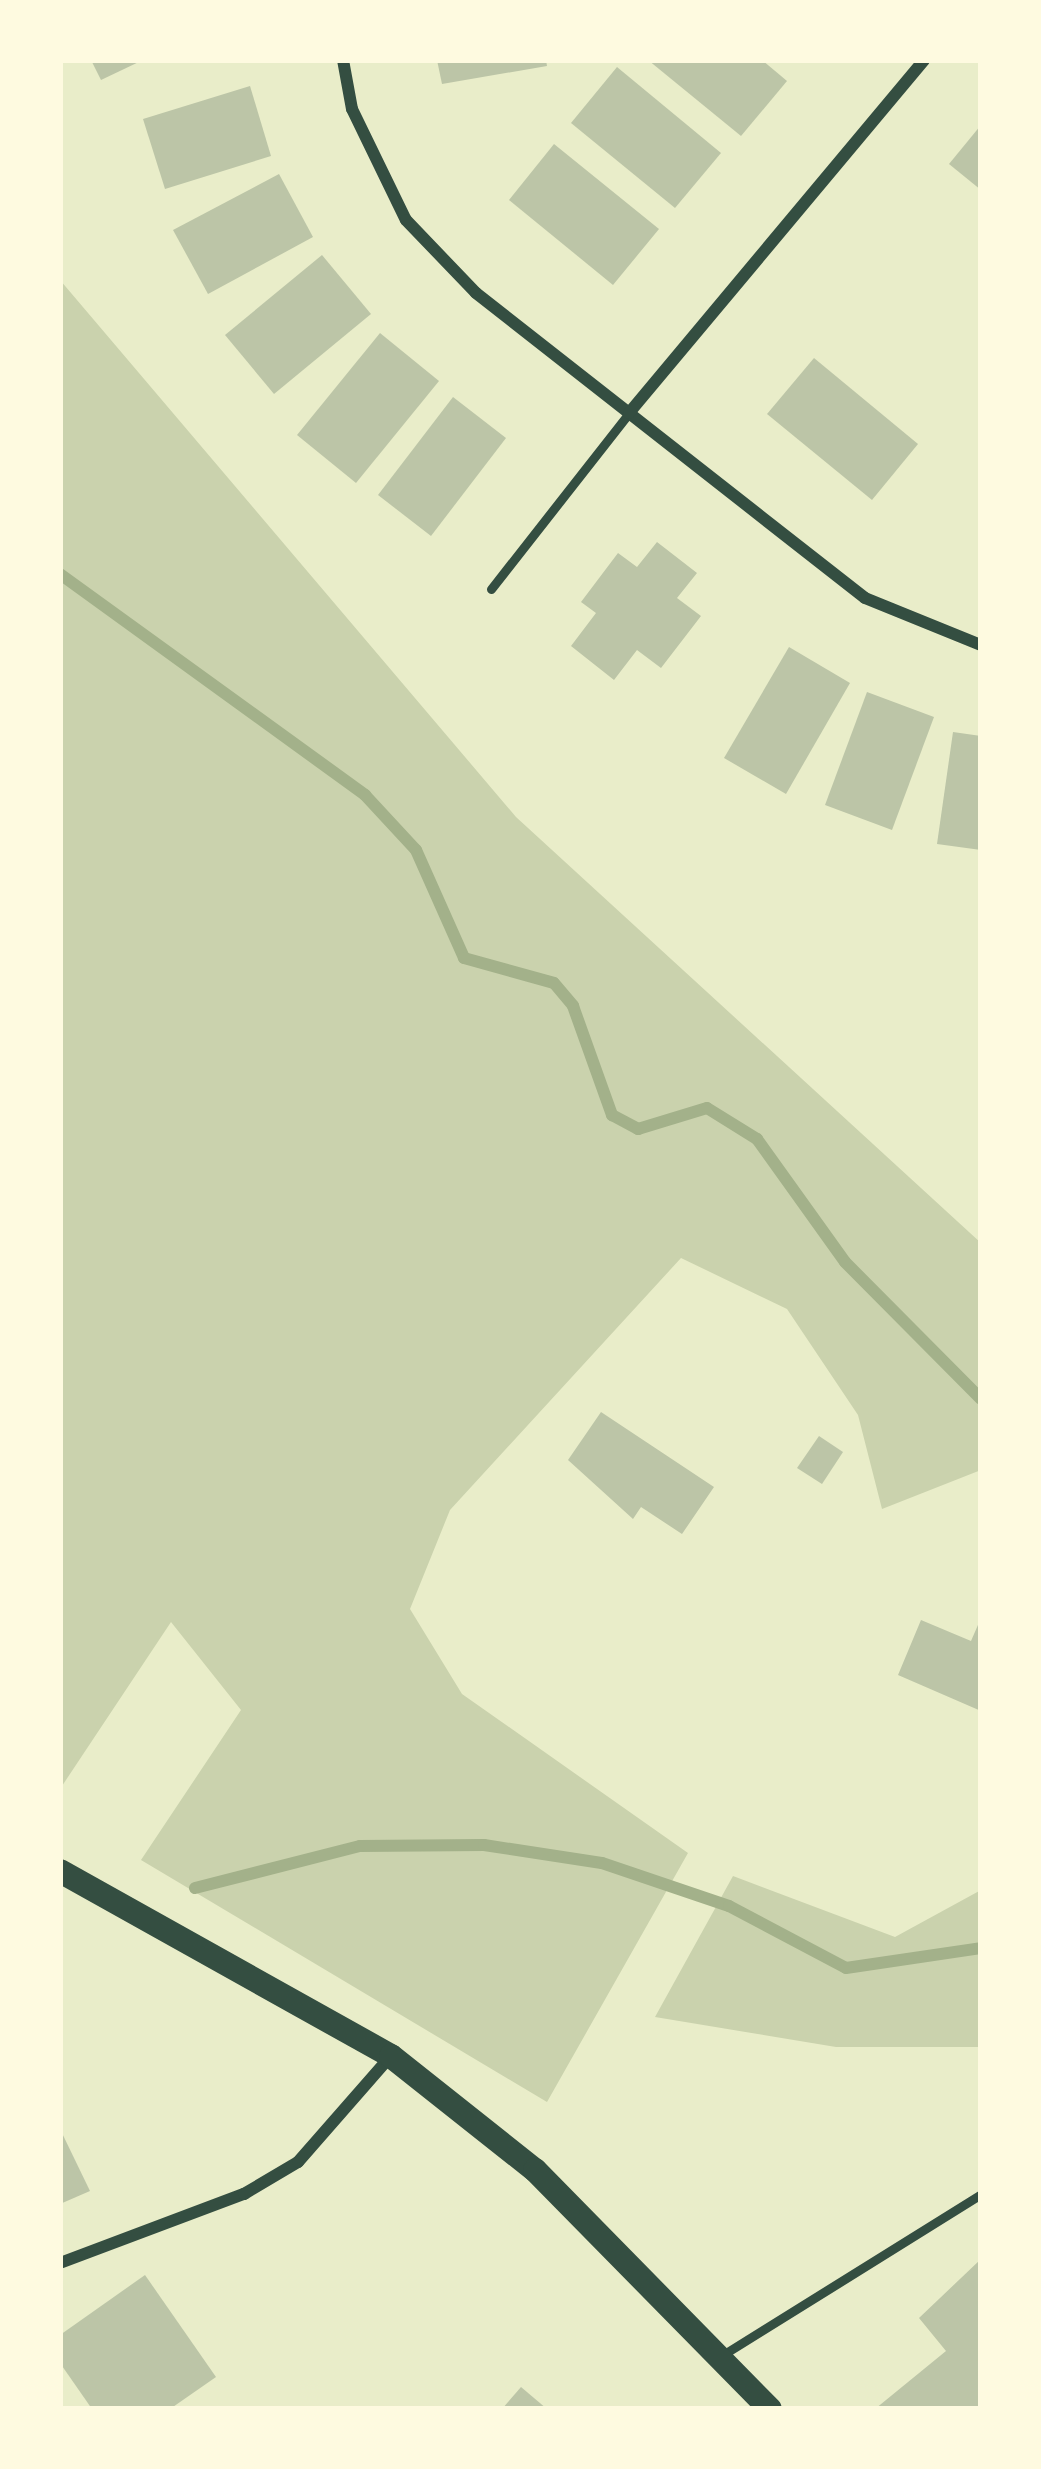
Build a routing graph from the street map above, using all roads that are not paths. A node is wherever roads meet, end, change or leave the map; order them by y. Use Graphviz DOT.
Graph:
graph roads {
  1 [pos="343,60"];
  2 [pos="924,60"];
  3 [pos="629,413"];
  4 [pos="491,589"];
  5 [pos="981,645"];
  6 [pos="60,1870"];
  7 [pos="391,2056"];
  8 [pos="981,2194"];
  9 [pos="60,2263"];
  10 [pos="721,2356"];
  11 [pos="770,2409"];
  1 -- 3 [label="street"];
  2 -- 3 [label="street"];
  3 -- 4 [label="lane"];
  3 -- 5 [label="street"];
  6 -- 7 [label="main road"];
  7 -- 9 [label="street"];
  7 -- 10 [label="main road"];
  8 -- 10 [label="lane"];
  10 -- 11 [label="main road"];
}
